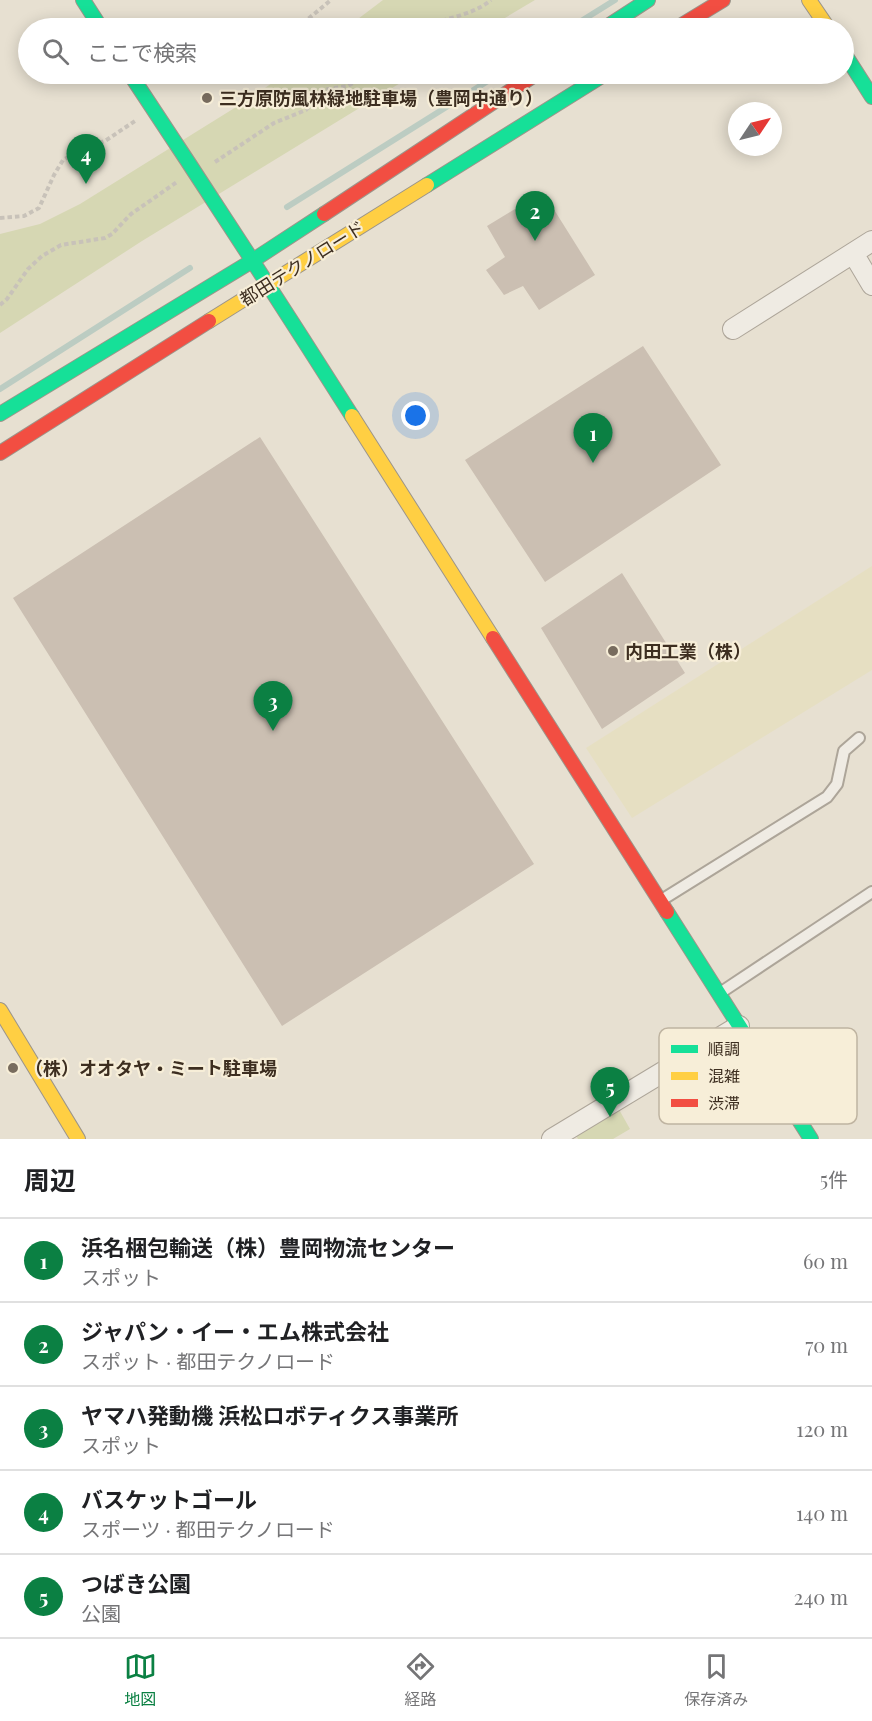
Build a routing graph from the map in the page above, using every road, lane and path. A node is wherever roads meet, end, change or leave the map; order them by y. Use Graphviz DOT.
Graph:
graph roads {
  1 [pos="83,0"];
  2 [pos="331,0"];
  3 [pos="490,0"];
  4 [pos="648,0"];
  5 [pos="723,0"];
  6 [pos="809,0"];
  7 [pos="95,18"];
  8 [pos="309,18"];
  9 [pos="453,18"];
  10 [pos="620,18"];
  11 [pos="693,18"];
  12 [pos="821,18"];
  13 [pos="854,70"];
  14 [pos="137,84"];
  15 [pos="351,84"];
  16 [pos="521,84"];
  17 [pos="589,84"];
  18 [pos="872,97"];
  19 [pos="153,109"];
  20 [pos="197,173"];
  21 [pos="0,218"];
  22 [pos="872,241"];
  23 [pos="853,253"];
  24 [pos="252,261"];
  25 [pos="268,284"];
  26 [pos="872,285"];
  27 [pos="0,305"];
  28 [pos="733,329"];
  29 [pos="0,414"];
  30 [pos="0,453"];
  31 [pos="859,738"];
  32 [pos="872,891"];
  33 [pos="659,901"];
  34 [pos="718,994"];
  35 [pos="0,1010"];
  36 [pos="739,1026"];
  37 [pos="736,1028"];
  38 [pos="659,1074"];
  39 [pos="801,1124"];
  40 [pos="78,1139"];
  41 [pos="552,1139"];
  42 [pos="811,1139"];
  1 -- 7 [label="street"];
  2 -- 8 [label="path"];
  3 -- 9 [label="path"];
  4 -- 10 [label="street"];
  5 -- 11 [label="street"];
  6 -- 12 [label="street"];
  13 -- 18 [label="street"];
  14 -- 19 [label="street"];
  15 -- 20 [label="path"];
  16 -- 24 [label="street, 都田テクノロード"];
  17 -- 25 [label="street, 都田テクノロード"];
  19 -- 20 [label="street"];
  19 -- 21 [label="path"];
  20 -- 24 [label="street"];
  20 -- 27 [label="path"];
  22 -- 23 [label="street"];
  23 -- 26 [label="street"];
  23 -- 28 [label="street"];
  24 -- 25 [label="street"];
  24 -- 29 [label="street, 都田テクノロード"];
  25 -- 30 [label="street, 都田テクノロード"];
  25 -- 33 [label="street"];
  31 -- 33 [label="lane"];
  32 -- 34 [label="lane"];
  33 -- 34 [label="street"];
  34 -- 36 [label="street"];
  35 -- 40 [label="street"];
  36 -- 37 [label="street"];
  38 -- 41 [label="street"];
  39 -- 42 [label="street"];
}
